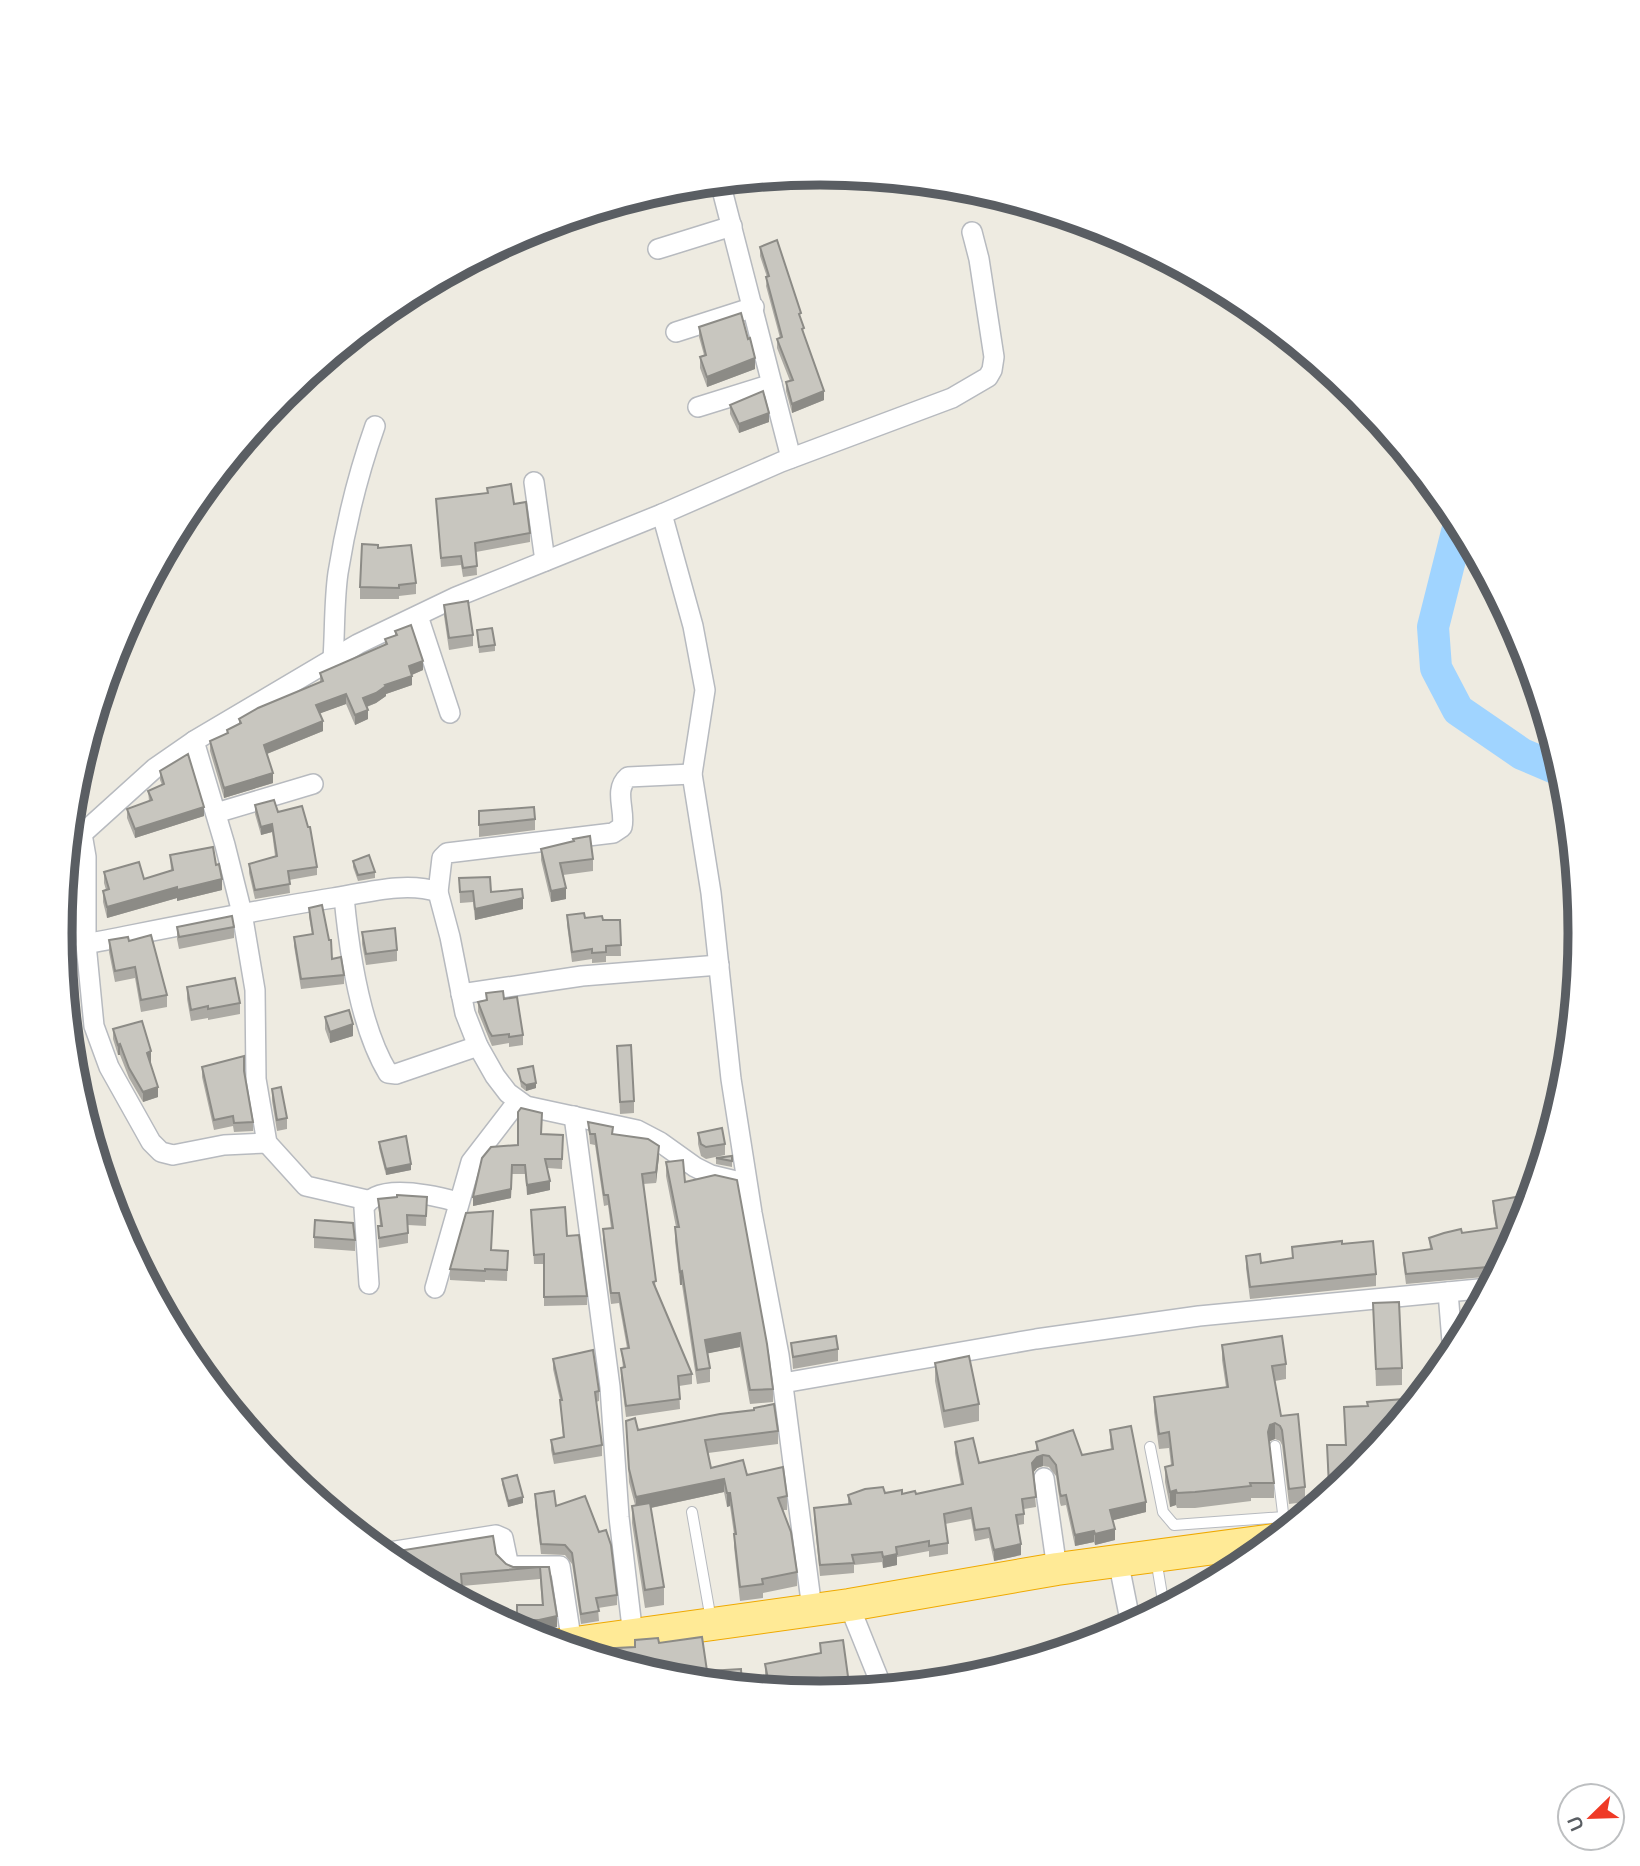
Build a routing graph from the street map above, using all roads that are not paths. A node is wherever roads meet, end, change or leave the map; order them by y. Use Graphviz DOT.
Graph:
graph roads {
  1 [pos="722,191"];
  2 [pos="732,226"];
  3 [pos="972,232"];
  4 [pos="658,249"];
  5 [pos="754,307"];
  6 [pos="676,332"];
  7 [pos="772,384"];
  8 [pos="698,407"];
  9 [pos="375,426"];
  10 [pos="791,458"];
  11 [pos="534,482"];
  12 [pos="662,514"];
  13 [pos="545,561"];
  14 [pos="418,616"];
  15 [pos="333,659"];
  16 [pos="450,713"];
  17 [pos="194,741"];
  18 [pos="692,774"];
  19 [pos="313,784"];
  20 [pos="216,813"];
  21 [pos="78,836"];
  22 [pos="77,843"];
  23 [pos="438,892"];
  24 [pos="344,897"];
  25 [pos="242,914"];
  26 [pos="86,944"];
  27 [pos="719,965"];
  28 [pos="461,994"];
  29 [pos="478,1046"];
  30 [pos="518,1101"];
  31 [pos="575,1116"];
  32 [pos="267,1143"];
  33 [pos="747,1183"];
  34 [pos="367,1200"];
  35 [pos="458,1202"];
  36 [pos="369,1284"];
  37 [pos="435,1288"];
  38 [pos="1478,1289"];
  39 [pos="1448,1292"];
  40 [pos="1451,1334"];
  41 [pos="783,1383"];
  42 [pos="1275,1446"];
  43 [pos="1150,1447"];
  44 [pos="1044,1478"];
  45 [pos="692,1512"];
  46 [pos="1279,1525"];
  47 [pos="1275,1528"];
  48 [pos="1273,1529"];
  49 [pos="398,1551"];
  50 [pos="1156,1555"];
  51 [pos="1118,1560"];
  52 [pos="1057,1569"];
  53 [pos="1163,1598"];
  54 [pos="849,1605"];
  55 [pos="812,1609"];
  56 [pos="1129,1614"];
  57 [pos="712,1624"];
  58 [pos="633,1636"];
  59 [pos="565,1637"];
  60 [pos="582,1643"];
  61 [pos="879,1679"];
  1 -- 2 [label="street"];
  2 -- 4 [label="street"];
  2 -- 5 [label="street"];
  3 -- 10 [label="street"];
  5 -- 6 [label="street"];
  5 -- 7 [label="street"];
  7 -- 8 [label="street"];
  7 -- 10 [label="street"];
  9 -- 15 [label="street"];
  10 -- 12 [label="street"];
  11 -- 13 [label="street"];
  12 -- 13 [label="street"];
  12 -- 18 [label="street"];
  13 -- 14 [label="street"];
  14 -- 15 [label="street"];
  14 -- 16 [label="street"];
  15 -- 17 [label="street"];
  17 -- 20 [label="street"];
  17 -- 21 [label="street"];
  18 -- 23 [label="street"];
  18 -- 27 [label="street"];
  19 -- 20 [label="street"];
  20 -- 25 [label="street"];
  22 -- 26 [label="street"];
  23 -- 24 [label="street"];
  23 -- 28 [label="street"];
  24 -- 25 [label="street"];
  24 -- 29 [label="street"];
  25 -- 26 [label="street"];
  25 -- 32 [label="street"];
  26 -- 32 [label="street"];
  27 -- 28 [label="street"];
  27 -- 33 [label="street"];
  28 -- 29 [label="street"];
  29 -- 30 [label="street"];
  30 -- 31 [label="street"];
  30 -- 35 [label="street"];
  31 -- 33 [label="street"];
  31 -- 58 [label="street"];
  32 -- 34 [label="street"];
  33 -- 41 [label="street"];
  34 -- 35 [label="street"];
  34 -- 36 [label="street"];
  35 -- 37 [label="street"];
  38 -- 39 [label="street"];
  39 -- 40 [label="street"];
  39 -- 41 [label="street"];
  41 -- 55 [label="street"];
  42 -- 46 [label="lane"];
  43 -- 47 [label="lane"];
  44 -- 52 [label="street"];
  45 -- 57 [label="lane"];
  48 -- 50 [label="highway"];
  49 -- 59 [label="street"];
  50 -- 51 [label="highway"];
  50 -- 53 [label="lane"];
  51 -- 52 [label="highway"];
  51 -- 56 [label="street"];
  52 -- 54 [label="highway"];
  54 -- 55 [label="highway"];
  54 -- 61 [label="street"];
  55 -- 57 [label="highway"];
  57 -- 58 [label="highway"];
  58 -- 60 [label="highway"];
}
